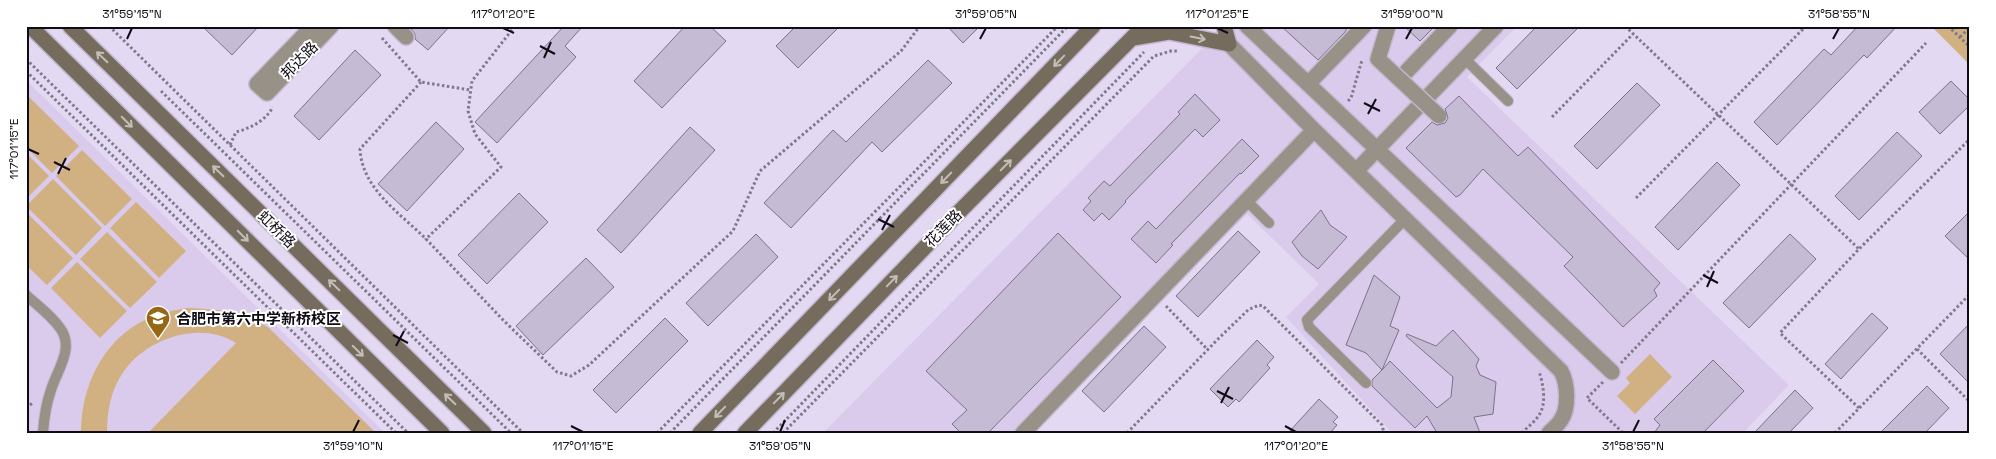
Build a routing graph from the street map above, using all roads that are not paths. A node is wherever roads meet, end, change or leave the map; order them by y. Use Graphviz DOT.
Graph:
graph roads {
  1 [pos="30,26"];
  2 [pos="70,26"];
  3 [pos="313,26"];
  4 [pos="331,26"];
  5 [pos="1093,26"];
  6 [pos="1144,26"];
  7 [pos="1224,26"];
  8 [pos="1247,26"];
  9 [pos="1364,26"];
  10 [pos="1388,26"];
  11 [pos="1450,26"];
  12 [pos="1496,26"];
  13 [pos="390,29"];
  14 [pos="406,37"];
  15 [pos="1133,38"];
  16 [pos="1229,44"];
  17 [pos="1465,59"];
  18 [pos="1407,71"];
  19 [pos="1308,84"];
  20 [pos="1508,101"];
  21 [pos="1438,116"];
  22 [pos="1314,130"];
  23 [pos="1377,150"];
  24 [pos="1356,171"];
  25 [pos="1246,200"];
  26 [pos="1405,219"];
  27 [pos="1269,222"];
  28 [pos="26,295"];
  29 [pos="1612,372"];
  30 [pos="1366,383"];
  31 [pos="43,433"];
  32 [pos="442,433"];
  33 [pos="484,433"];
  34 [pos="700,433"];
  35 [pos="745,433"];
  36 [pos="1022,433"];
  37 [pos="1549,433"];
  1 -- 32 [label="main road, 虹桥路, one-way"];
  33 -- 2 [label="main road, 虹桥路, one-way"];
  3 -- 4 [label="street, 邦达路"];
  5 -- 34 [label="main road, one-way"];
  6 -- 15 [label="main road, 花莲路"];
  7 -- 16 [label="main road"];
  8 -- 19 [label="street"];
  9 -- 19 [label="street"];
  10 -- 21 [label="street, bridge"];
  11 -- 18 [label="street"];
  12 -- 17 [label="street"];
  13 -- 14 [label="street"];
  15 -- 16 [label="main road, one-way"];
  35 -- 15 [label="main road, 花莲路, one-way"];
  16 -- 22 [label="street"];
  17 -- 20 [label="lane"];
  17 -- 23 [label="street"];
  19 -- 23 [label="street"];
  22 -- 24 [label="street"];
  22 -- 25 [label="street"];
  23 -- 24 [label="street"];
  23 -- 29 [label="street"];
  24 -- 26 [label="street"];
  25 -- 27 [label="lane"];
  25 -- 36 [label="street"];
  26 -- 30 [label="lane"];
  26 -- 37 [label="street"];
  28 -- 31 [label="lane"];
}
